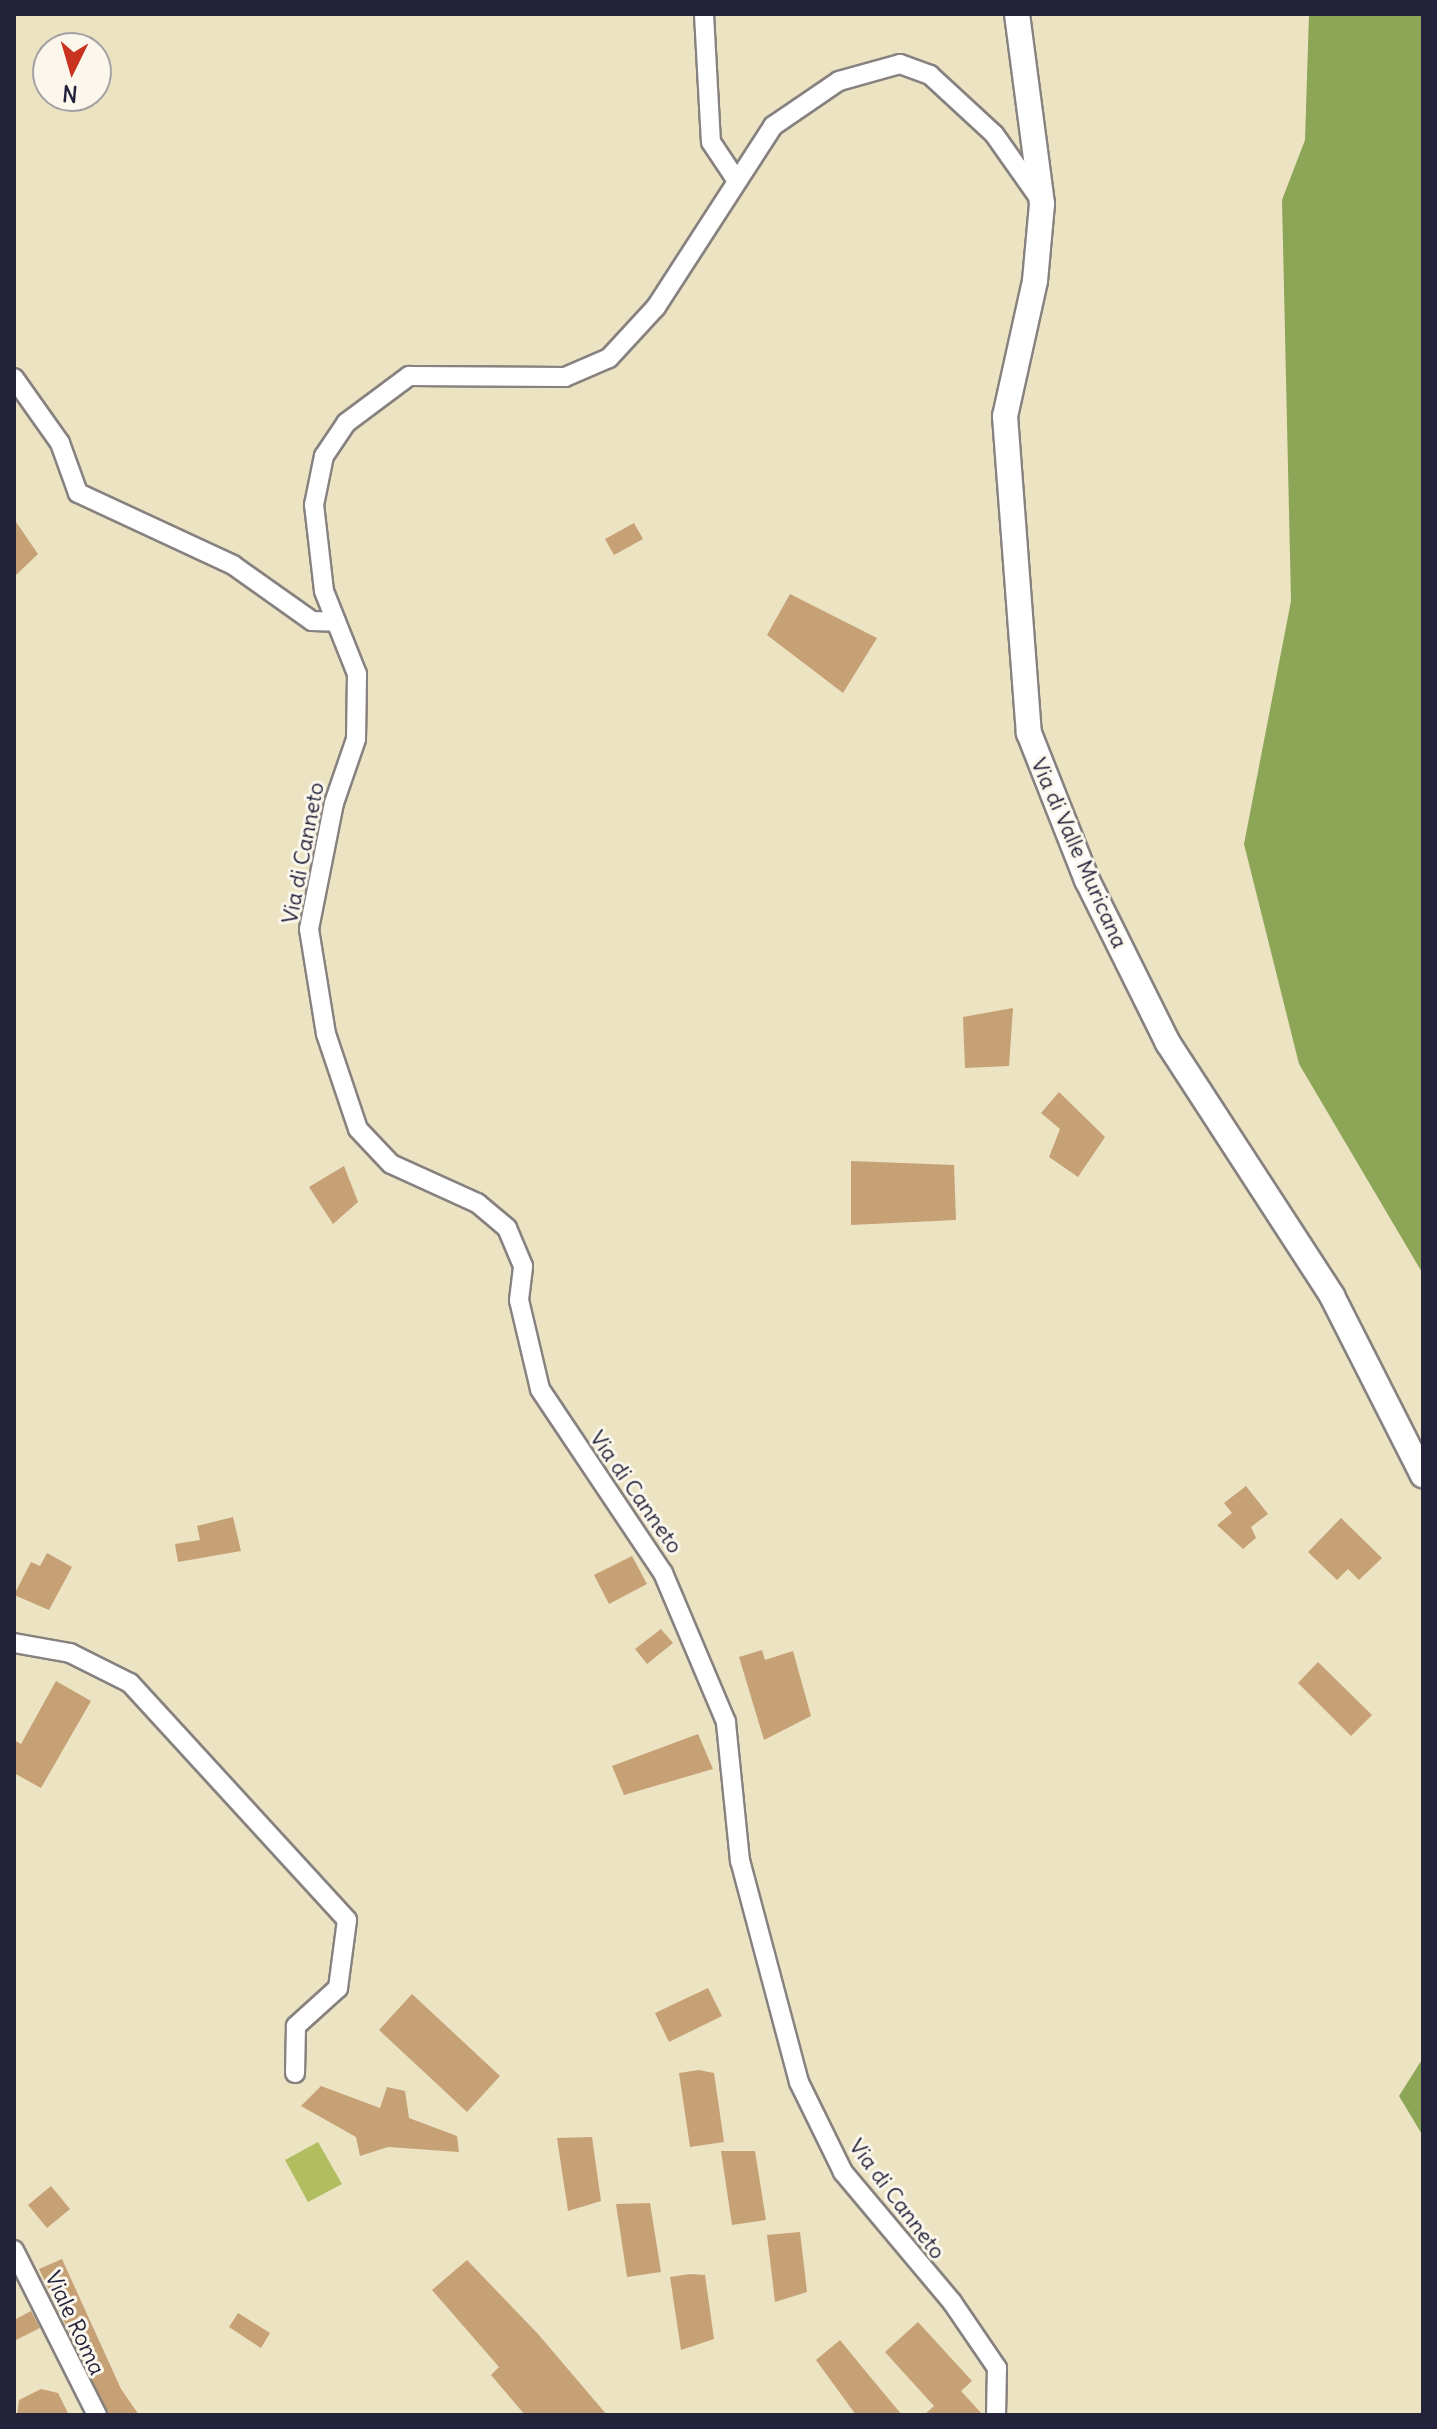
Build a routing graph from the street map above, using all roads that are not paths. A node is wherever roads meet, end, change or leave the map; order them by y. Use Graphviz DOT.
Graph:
graph roads {
  1 [pos="704,14"];
  2 [pos="1017,14"];
  3 [pos="735,178"];
  4 [pos="1042,204"];
  5 [pos="14,378"];
  6 [pos="336,622"];
  7 [pos="1423,1475"];
  8 [pos="14,1643"];
  9 [pos="295,2073"];
  10 [pos="14,2250"];
  11 [pos="97,2415"];
  12 [pos="996,2415"];
  1 -- 3 [label="street"];
  2 -- 4 [label="street, Via di Valle Muricana"];
  3 -- 4 [label="street, Via di Canneto"];
  3 -- 6 [label="street, Via di Canneto"];
  4 -- 7 [label="street, Via di Valle Muricana"];
  5 -- 6 [label="street"];
  6 -- 12 [label="street, Via di Canneto"];
  8 -- 9 [label="street"];
  10 -- 11 [label="street, Viale Roma"];
}
